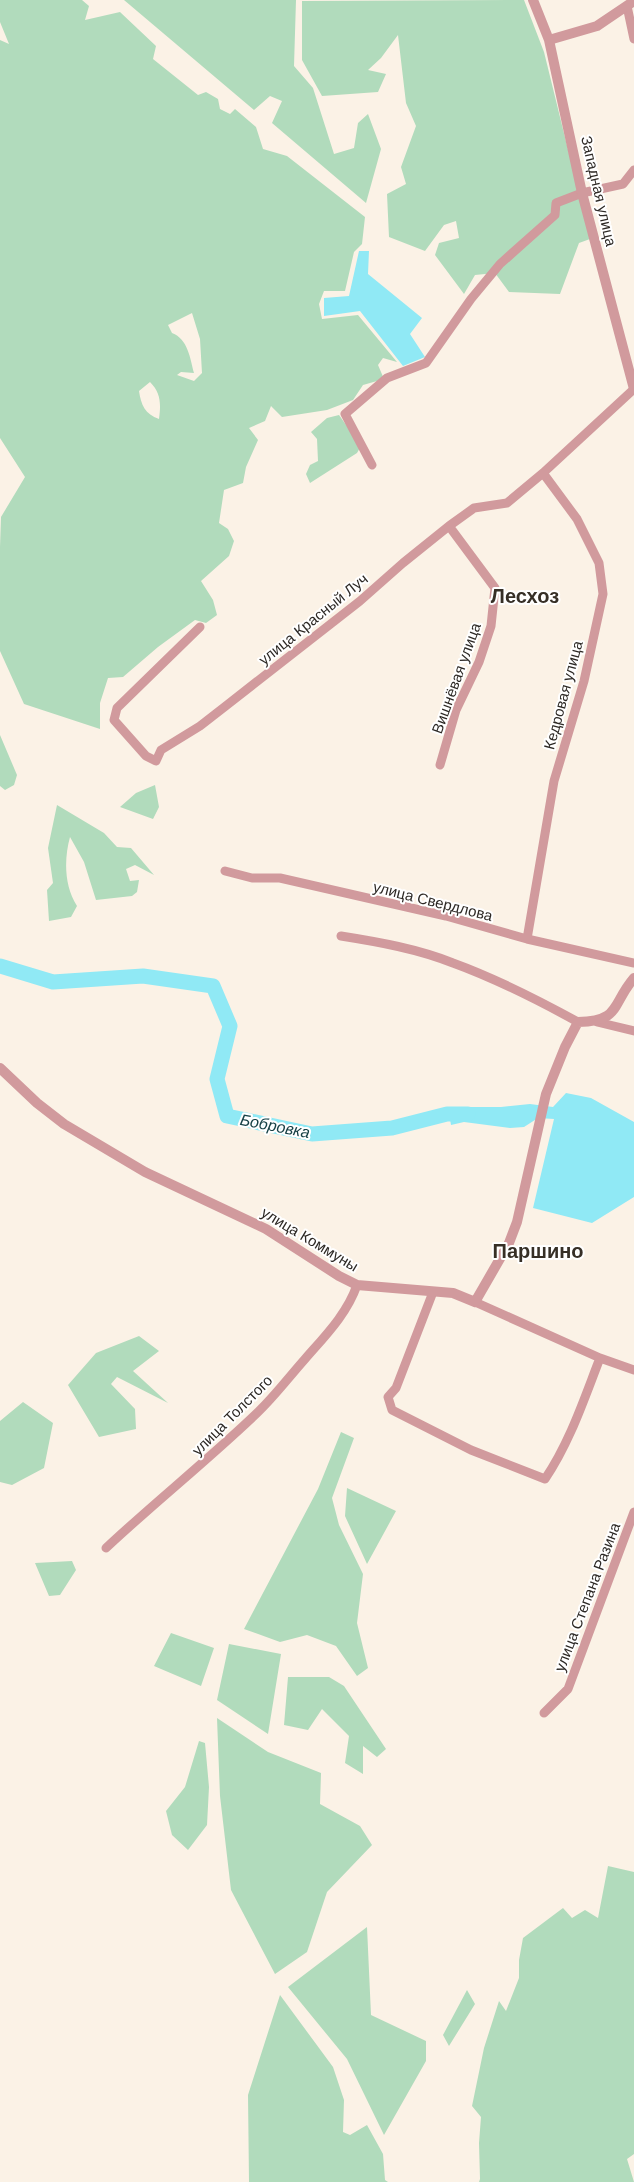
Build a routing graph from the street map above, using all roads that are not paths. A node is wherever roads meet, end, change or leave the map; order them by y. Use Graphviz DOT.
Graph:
graph roads {
  1 [pos="533,0"];
  2 [pos="631,4"];
  3 [pos="634,39"];
  4 [pos="549,40"];
  5 [pos="634,170"];
  6 [pos="582,192"];
  7 [pos="634,389"];
  8 [pos="372,465"];
  9 [pos="542,473"];
  10 [pos="449,526"];
  11 [pos="200,627"];
  12 [pos="440,765"];
  13 [pos="225,871"];
  14 [pos="342,936"];
  15 [pos="528,939"];
  16 [pos="634,963"];
  17 [pos="634,978"];
  18 [pos="578,1022"];
  19 [pos="597,1022"];
  20 [pos="634,1031"];
  21 [pos="0,1068"];
  22 [pos="357,1285"];
  23 [pos="432,1292"];
  24 [pos="475,1302"];
  25 [pos="600,1358"];
  26 [pos="634,1370"];
  27 [pos="634,1512"];
  28 [pos="106,1548"];
  29 [pos="544,1713"];
  1 -- 4 [label="street, Западная улица"];
  2 -- 3 [label="street"];
  2 -- 4 [label="street"];
  4 -- 6 [label="street, Западная улица"];
  5 -- 6 [label="street"];
  6 -- 7 [label="street, Западная улица"];
  6 -- 8 [label="street"];
  7 -- 9 [label="street, улица Красный Луч"];
  9 -- 10 [label="street, улица Красный Луч"];
  9 -- 15 [label="street, Кедровая улица"];
  10 -- 11 [label="street, улица Красный Луч"];
  10 -- 12 [label="street, Вишнёвая улица"];
  13 -- 15 [label="street, улица Свердлова"];
  14 -- 18 [label="street"];
  15 -- 16 [label="street, улица Свердлова"];
  17 -- 19 [label="street"];
  18 -- 19 [label="street"];
  18 -- 24 [label="street"];
  19 -- 20 [label="street"];
  21 -- 22 [label="street, улица Коммуны"];
  22 -- 23 [label="street, улица Коммуны"];
  22 -- 28 [label="street, улица Толстого"];
  23 -- 24 [label="street, улица Коммуны"];
  23 -- 25 [label="street"];
  24 -- 25 [label="street, улица Коммуны"];
  25 -- 26 [label="street, улица Коммуны"];
  27 -- 29 [label="street, улица Степана Разина"];
}
